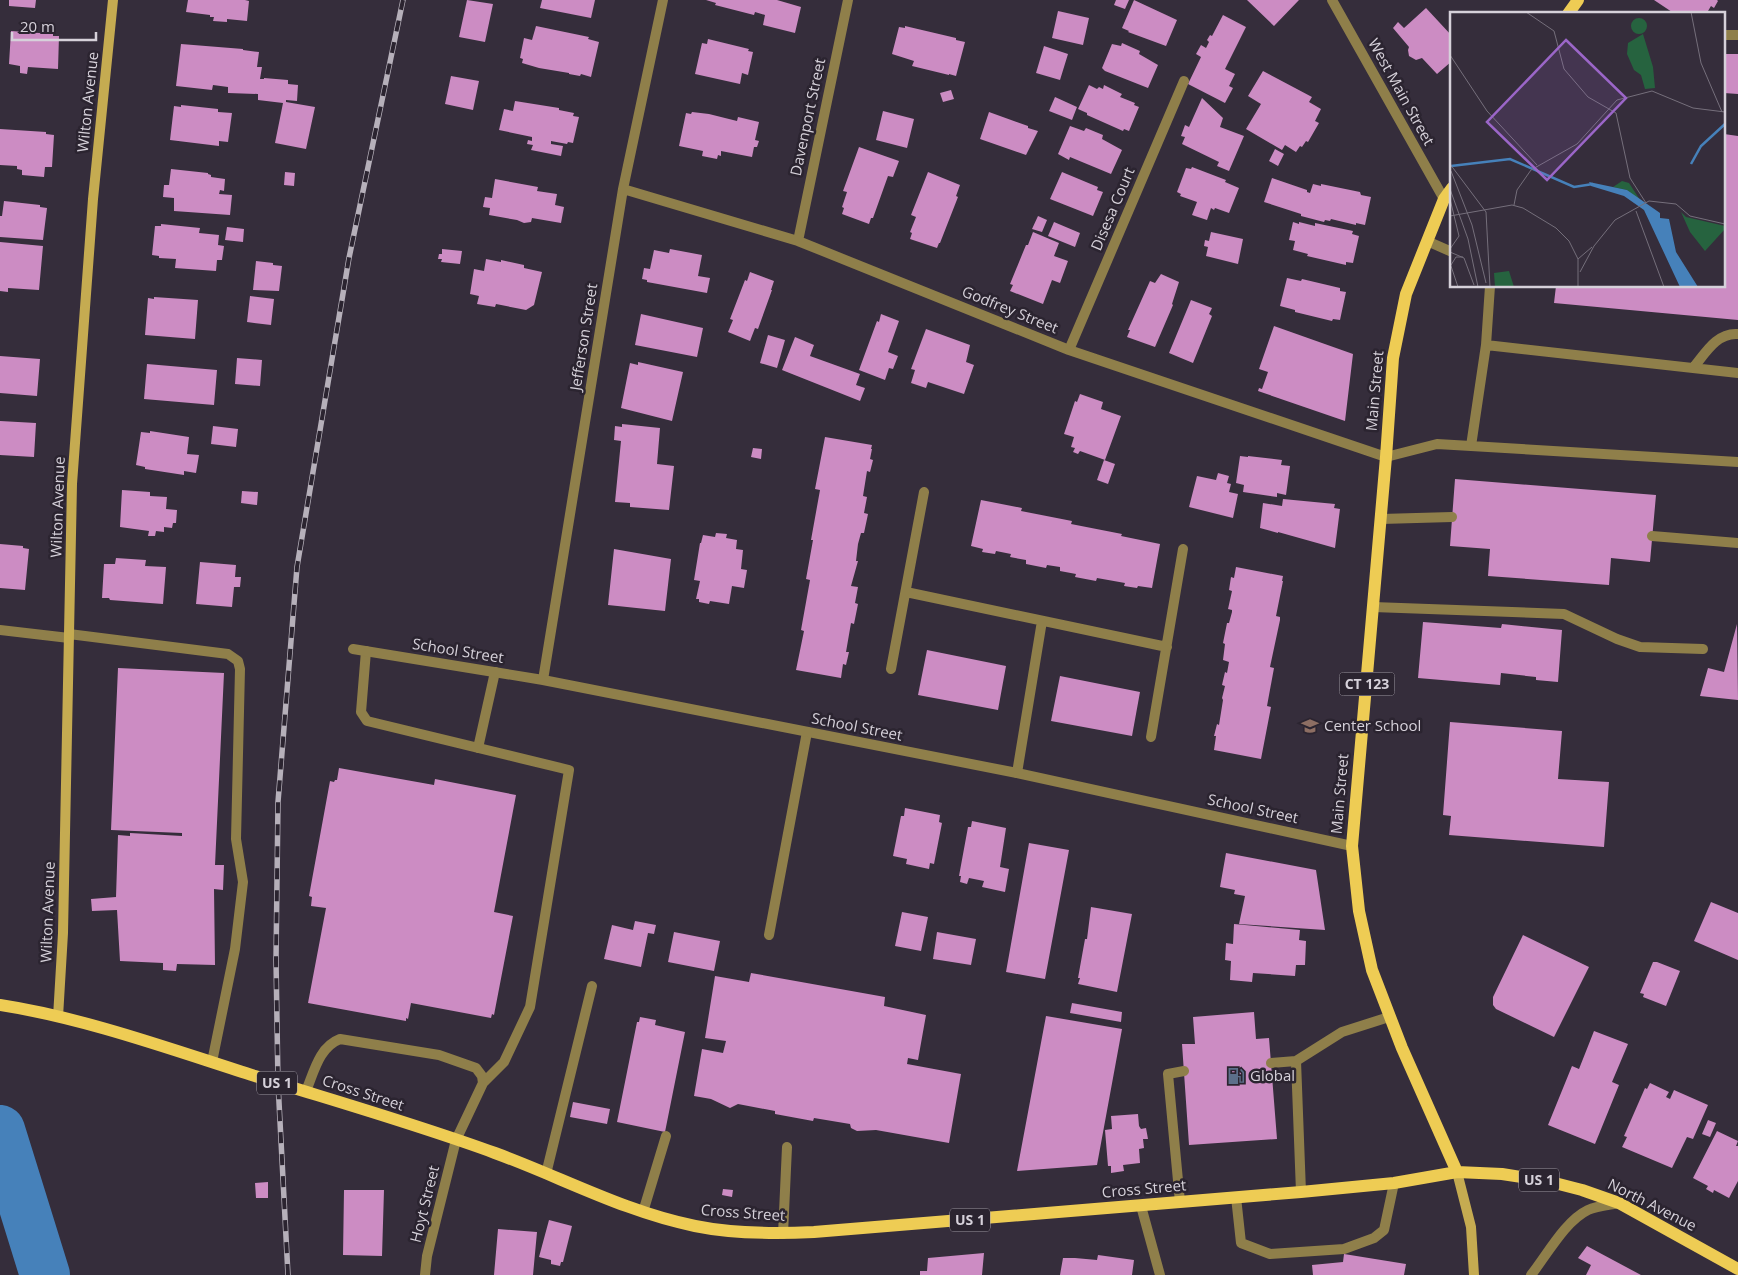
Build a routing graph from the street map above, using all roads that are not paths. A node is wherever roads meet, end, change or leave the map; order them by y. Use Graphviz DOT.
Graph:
graph roads {
  1 [pos="113,0"];
  2 [pos="664,0"];
  3 [pos="848,0"];
  4 [pos="1332,0"];
  5 [pos="1578,0"];
  6 [pos="1569,12"];
  7 [pos="1184,81"];
  8 [pos="623,189"];
  9 [pos="1450,190"];
  10 [pos="1444,198"];
  11 [pos="798,241"];
  12 [pos="1427,241"];
  13 [pos="1450,251"];
  14 [pos="1490,288"];
  15 [pos="1737,334"];
  16 [pos="1486,345"];
  17 [pos="1069,350"];
  18 [pos="1693,368"];
  19 [pos="1738,373"];
  20 [pos="1470,446"];
  21 [pos="1386,457"];
  22 [pos="1738,462"];
  23 [pos="924,492"];
  24 [pos="1452,517"];
  25 [pos="1381,519"];
  26 [pos="1652,536"];
  27 [pos="1738,543"];
  28 [pos="1183,549"];
  29 [pos="906,592"];
  30 [pos="1373,607"];
  31 [pos="1042,621"];
  32 [pos="0,630"];
  33 [pos="69,636"];
  34 [pos="1167,647"];
  35 [pos="353,649"];
  36 [pos="1703,649"];
  37 [pos="366,651"];
  38 [pos="891,669"];
  39 [pos="495,672"];
  40 [pos="543,680"];
  41 [pos="807,732"];
  42 [pos="1151,737"];
  43 [pos="478,748"];
  44 [pos="1017,774"];
  45 [pos="1352,846"];
  46 [pos="769,935"];
  47 [pos="592,986"];
  48 [pos="4,1006"];
  49 [pos="58,1017"];
  50 [pos="1389,1017"];
  51 [pos="1296,1061"];
  52 [pos="212,1062"];
  53 [pos="1271,1063"];
  54 [pos="1184,1071"];
  55 [pos="483,1083"];
  56 [pos="306,1091"];
  57 [pos="666,1136"];
  58 [pos="456,1140"];
  59 [pos="787,1147"];
  60 [pos="1457,1172"];
  61 [pos="546,1174"];
  62 [pos="1394,1183"];
  63 [pos="1301,1192"];
  64 [pos="1236,1198"];
  65 [pos="1180,1202"];
  66 [pos="1618,1203"];
  67 [pos="1140,1206"];
  68 [pos="643,1212"];
  69 [pos="783,1234"];
  70 [pos="1738,1269"];
  71 [pos="425,1275"];
  72 [pos="1160,1275"];
  73 [pos="1474,1275"];
  74 [pos="1532,1275"];
  1 -- 33 [label="main road, Wilton Avenue"];
  2 -- 8 [label="street, Jefferson Street"];
  3 -- 11 [label="street, Davenport Street"];
  4 -- 10 [label="street, West Main Street"];
  5 -- 6 [label="main road"];
  7 -- 17 [label="street, Disesa Court"];
  8 -- 11 [label="street, Godfrey Street"];
  8 -- 40 [label="street, Jefferson Street"];
  9 -- 10 [label="main road, Main Street / CT 123"];
  10 -- 12 [label="main road, Main Street / CT 123"];
  11 -- 17 [label="street, Godfrey Street"];
  12 -- 13 [label="street"];
  12 -- 21 [label="main road, Main Street / CT 123"];
  14 -- 16 [label="street"];
  15 -- 18 [label="street"];
  16 -- 18 [label="street"];
  16 -- 20 [label="street"];
  17 -- 21 [label="street, Godfrey Street"];
  18 -- 19 [label="street"];
  20 -- 21 [label="street"];
  20 -- 22 [label="street"];
  21 -- 25 [label="main road, Main Street / CT 123"];
  23 -- 29 [label="street"];
  24 -- 25 [label="street"];
  25 -- 30 [label="main road, Main Street / CT 123"];
  26 -- 27 [label="street"];
  28 -- 34 [label="street"];
  29 -- 31 [label="street"];
  29 -- 38 [label="street"];
  30 -- 36 [label="street"];
  30 -- 45 [label="main road, Main Street / CT 123"];
  31 -- 34 [label="street"];
  31 -- 44 [label="street"];
  32 -- 33 [label="street"];
  33 -- 49 [label="main road, Wilton Avenue"];
  33 -- 52 [label="street"];
  34 -- 42 [label="street"];
  35 -- 37 [label="street, School Street"];
  37 -- 39 [label="street, School Street"];
  37 -- 43 [label="street"];
  39 -- 40 [label="street, School Street"];
  39 -- 43 [label="street"];
  40 -- 41 [label="street, School Street"];
  41 -- 44 [label="street, School Street"];
  41 -- 46 [label="street"];
  43 -- 55 [label="street, Hoyt Street"];
  44 -- 45 [label="street, School Street"];
  45 -- 50 [label="main road, Main Street / CT 123"];
  47 -- 61 [label="street"];
  48 -- 49 [label="main road, Cross Street / US 1"];
  49 -- 52 [label="main road, Cross Street / US 1"];
  50 -- 51 [label="street"];
  50 -- 60 [label="main road, Main Street / CT 123"];
  51 -- 53 [label="street"];
  51 -- 63 [label="street"];
  52 -- 56 [label="main road, Cross Street / US 1"];
  54 -- 65 [label="street"];
  55 -- 56 [label="street"];
  55 -- 58 [label="street, Hoyt Street"];
  56 -- 58 [label="main road, Cross Street / US 1"];
  57 -- 68 [label="street"];
  58 -- 61 [label="main road, Cross Street / US 1"];
  58 -- 71 [label="street, Hoyt Street"];
  59 -- 69 [label="street"];
  60 -- 62 [label="main road, Cross Street / US 1"];
  60 -- 66 [label="main road, North Avenue / US 1"];
  60 -- 73 [label="main road, Main Street"];
  61 -- 68 [label="main road, Cross Street / US 1"];
  62 -- 63 [label="main road, Cross Street / US 1"];
  62 -- 64 [label="street"];
  63 -- 64 [label="main road, Cross Street / US 1"];
  64 -- 65 [label="main road, Cross Street / US 1"];
  65 -- 67 [label="main road, Cross Street / US 1"];
  66 -- 70 [label="main road, North Avenue / US 1"];
  66 -- 74 [label="street"];
  67 -- 69 [label="main road, Cross Street / US 1"];
  67 -- 72 [label="street"];
  68 -- 69 [label="main road, Cross Street / US 1"];
}
